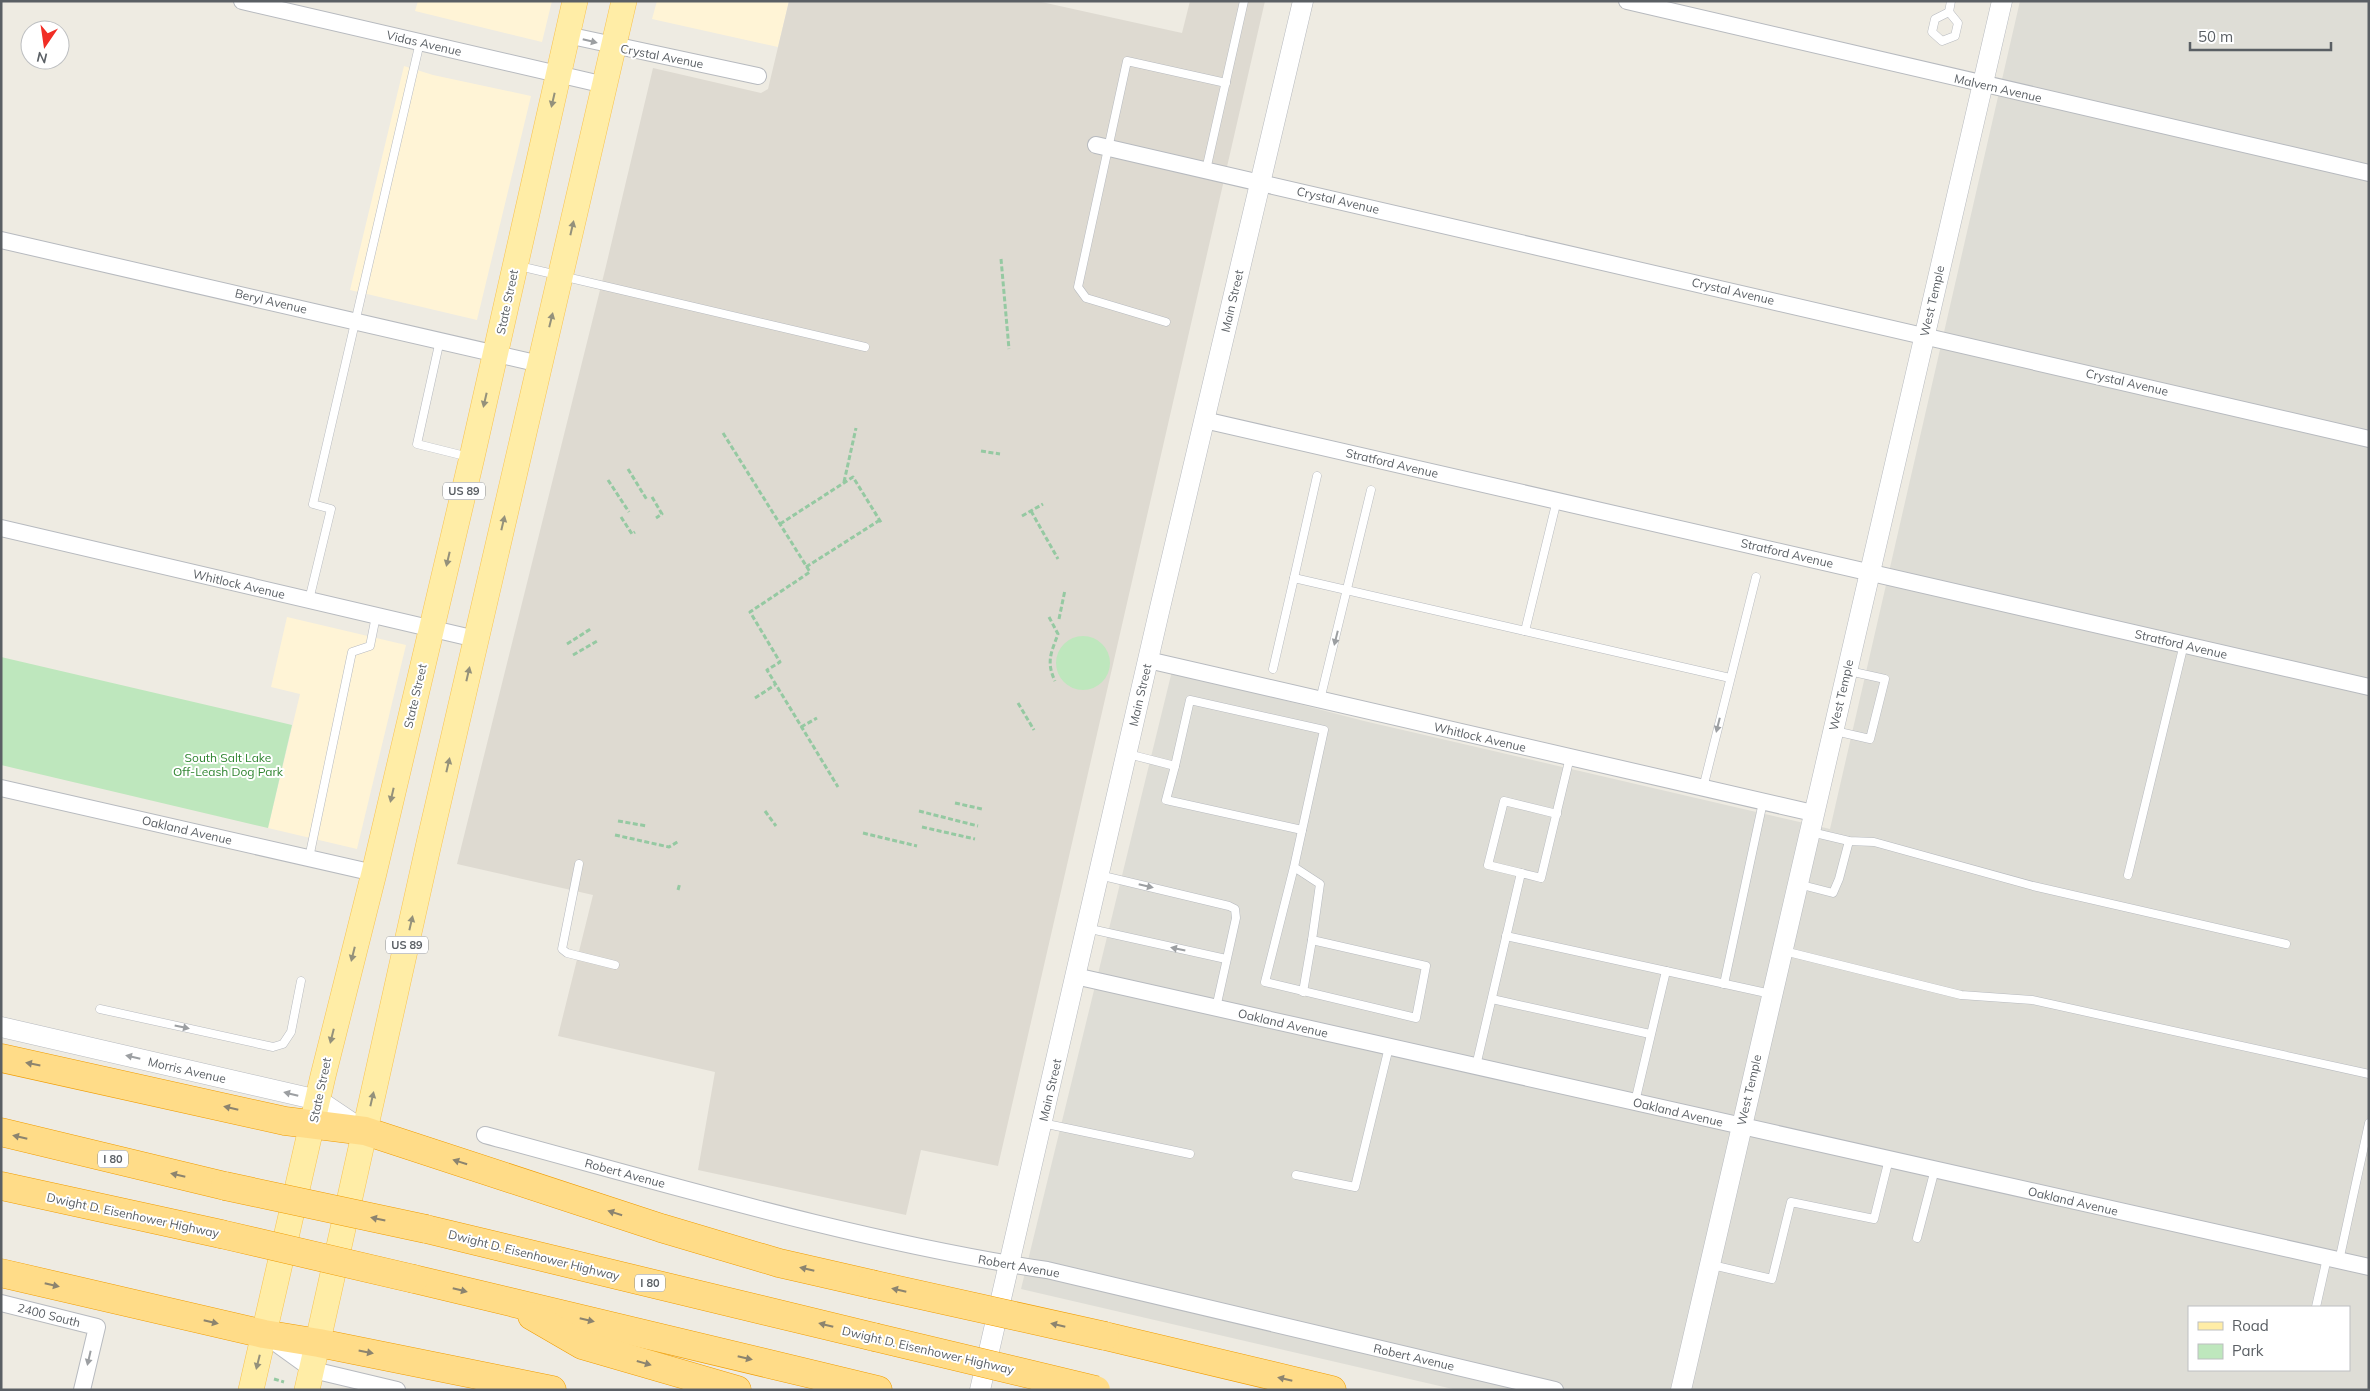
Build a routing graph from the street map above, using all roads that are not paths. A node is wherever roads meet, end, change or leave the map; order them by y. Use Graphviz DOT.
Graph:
graph roads {
  1 [pos="242,1"];
  2 [pos="575,1"];
  3 [pos="624,1"];
  4 [pos="1244,1"];
  5 [pos="1302,1"];
  6 [pos="1627,1"];
  7 [pos="1951,1"];
  8 [pos="2002,1"];
  9 [pos="1949,12"];
  10 [pos="567,35"];
  11 [pos="420,42"];
  12 [pos="614,47"];
  13 [pos="559,74"];
  14 [pos="758,76"];
  15 [pos="1226,83"];
  16 [pos="1983,84"];
  17 [pos="605,85"];
  18 [pos="1102,147"];
  19 [pos="1206,170"];
  20 [pos="2369,174"];
  21 [pos="1261,182"];
  22 [pos="1,240"];
  23 [pos="515,265"];
  24 [pos="561,276"];
  25 [pos="356,321"];
  26 [pos="1166,322"];
  27 [pos="1924,335"];
  28 [pos="440,340"];
  29 [pos="865,348"];
  30 [pos="496,353"];
  31 [pos="540,364"];
  32 [pos="1204,420"];
  33 [pos="2369,439"];
  34 [pos="472,457"];
  35 [pos="1317,476"];
  36 [pos="1372,490"];
  37 [pos="1556,500"];
  38 [pos="1,528"];
  39 [pos="1869,572"];
  40 [pos="1756,577"];
  41 [pos="1294,578"];
  42 [pos="1348,590"];
  43 [pos="309,600"];
  44 [pos="376,616"];
  45 [pos="431,628"];
  46 [pos="1525,631"];
  47 [pos="476,639"];
  48 [pos="2184,644"];
  49 [pos="1148,660"];
  50 [pos="1274,669"];
  51 [pos="1847,670"];
  52 [pos="1730,678"];
  53 [pos="2369,687"];
  54 [pos="1320,700"];
  55 [pos="1833,731"];
  56 [pos="1126,753"];
  57 [pos="1570,757"];
  58 [pos="1175,766"];
  59 [pos="1,788"];
  60 [pos="1703,788"];
  61 [pos="1763,802"];
  62 [pos="1557,814"];
  63 [pos="1811,822"];
  64 [pos="1302,830"];
  65 [pos="1849,841"];
  66 [pos="309,858"];
  67 [pos="579,864"];
  68 [pos="1294,867"];
  69 [pos="374,873"];
  70 [pos="1521,874"];
  71 [pos="1099,875"];
  72 [pos="2128,875"];
  73 [pos="1797,884"];
  74 [pos="1086,928"];
  75 [pos="1506,936"];
  76 [pos="1312,940"];
  77 [pos="2286,944"];
  78 [pos="1782,950"];
  79 [pos="1226,960"];
  80 [pos="615,966"];
  81 [pos="1666,971"];
  82 [pos="1076,976"];
  83 [pos="302,981"];
  84 [pos="1724,984"];
  85 [pos="1304,992"];
  86 [pos="1771,994"];
  87 [pos="1492,999"];
  88 [pos="1216,1008"];
  89 [pos="100,1009"];
  90 [pos="1,1027"];
  91 [pos="1650,1034"];
  92 [pos="1389,1047"];
  93 [pos="1,1058"];
  94 [pos="1476,1066"];
  95 [pos="2369,1074"];
  96 [pos="1635,1102"];
  97 [pos="315,1112"];
  98 [pos="2369,1122"];
  99 [pos="1042,1123"];
  100 [pos="1741,1126"];
  101 [pos="365,1131"];
  102 [pos="1,1132"];
  103 [pos="486,1135"];
  104 [pos="1190,1154"];
  105 [pos="1889,1159"];
  106 [pos="1935,1170"];
  107 [pos="1296,1175"];
  108 [pos="1,1186"];
  109 [pos="1917,1238"];
  110 [pos="2333,1259"];
  111 [pos="1009,1264"];
  112 [pos="1710,1264"];
  113 [pos="2369,1267"];
  114 [pos="1,1273"];
  115 [pos="505,1301"];
  116 [pos="1,1303"];
  117 [pos="2316,1306"];
  118 [pos="264,1334"];
  119 [pos="319,1343"];
  120 [pos="310,1380"];
  121 [pos="262,1385"];
  122 [pos="867,1387"];
  123 [pos="82,1390"];
  124 [pos="397,1390"];
  125 [pos="552,1390"];
  126 [pos="737,1390"];
  127 [pos="980,1390"];
  128 [pos="1096,1390"];
  129 [pos="1332,1390"];
  130 [pos="1555,1390"];
  131 [pos="1681,1390"];
  1 -- 11 [label="street, Vidas Avenue"];
  2 -- 10 [label="main road, State Street / US 89"];
  3 -- 12 [label="main road, US 89"];
  4 -- 15 [label="lane"];
  5 -- 21 [label="street, Main Street"];
  6 -- 16 [label="street, Malvern Avenue"];
  7 -- 9 [label="lane"];
  8 -- 16 [label="street, West Temple"];
  10 -- 12 [label="street, Crystal Avenue, one-way"];
  10 -- 13 [label="main road, State Street / US 89"];
  11 -- 13 [label="street, Vidas Avenue"];
  11 -- 25 [label="lane"];
  12 -- 14 [label="street, Crystal Avenue"];
  12 -- 17 [label="main road, US 89"];
  13 -- 17 [label="street, Vidas Avenue"];
  13 -- 23 [label="main road, State Street / US 89, one-way"];
  15 -- 18 [label="lane"];
  15 -- 19 [label="lane"];
  16 -- 20 [label="street, Malvern Avenue"];
  16 -- 27 [label="street, West Temple"];
  24 -- 17 [label="main road, US 89, one-way"];
  18 -- 19 [label="street, Crystal Avenue"];
  18 -- 26 [label="lane"];
  19 -- 21 [label="street, Crystal Avenue"];
  21 -- 27 [label="street, Crystal Avenue"];
  21 -- 32 [label="street, Main Street"];
  22 -- 25 [label="street, Beryl Avenue"];
  23 -- 24 [label="lane"];
  23 -- 30 [label="main road, State Street / US 89"];
  24 -- 29 [label="lane"];
  31 -- 24 [label="main road, US 89, one-way"];
  25 -- 28 [label="street, Beryl Avenue"];
  25 -- 43 [label="lane"];
  27 -- 33 [label="street, Crystal Avenue"];
  27 -- 39 [label="street, West Temple"];
  28 -- 30 [label="street, Beryl Avenue"];
  28 -- 34 [label="lane"];
  30 -- 31 [label="street, Beryl Avenue"];
  30 -- 34 [label="main road, State Street / US 89, one-way"];
  47 -- 31 [label="main road, US 89, one-way"];
  32 -- 37 [label="street, Stratford Avenue"];
  32 -- 49 [label="street, Main Street"];
  34 -- 45 [label="main road, State Street / US 89, one-way"];
  35 -- 41 [label="lane"];
  36 -- 42 [label="lane"];
  37 -- 39 [label="street, Stratford Avenue"];
  37 -- 46 [label="lane"];
  38 -- 43 [label="street, Whitlock Avenue"];
  39 -- 48 [label="street, Stratford Avenue"];
  39 -- 51 [label="street, West Temple"];
  40 -- 52 [label="lane"];
  41 -- 42 [label="lane"];
  41 -- 50 [label="lane"];
  42 -- 46 [label="lane"];
  42 -- 54 [label="lane, one-way"];
  43 -- 44 [label="street, Whitlock Avenue"];
  44 -- 45 [label="street, Whitlock Avenue"];
  44 -- 66 [label="lane"];
  45 -- 47 [label="street, Whitlock Avenue"];
  45 -- 69 [label="main road, State Street / US 89, one-way"];
  46 -- 52 [label="lane"];
  101 -- 47 [label="main road, US 89, one-way"];
  48 -- 53 [label="street, Stratford Avenue"];
  48 -- 72 [label="lane"];
  49 -- 54 [label="street, Whitlock Avenue"];
  49 -- 56 [label="street, Main Street"];
  51 -- 55 [label="street, West Temple"];
  51 -- 55 [label="lane"];
  52 -- 60 [label="lane, one-way"];
  54 -- 57 [label="street, Whitlock Avenue"];
  55 -- 63 [label="street, West Temple"];
  56 -- 58 [label="lane"];
  56 -- 71 [label="street, Main Street"];
  57 -- 60 [label="street, Whitlock Avenue"];
  57 -- 62 [label="lane"];
  58 -- 64 [label="lane"];
  58 -- 64 [label="lane"];
  59 -- 66 [label="street, Oakland Avenue"];
  60 -- 61 [label="street, Whitlock Avenue"];
  61 -- 63 [label="street, Whitlock Avenue"];
  61 -- 84 [label="lane"];
  62 -- 70 [label="lane"];
  62 -- 70 [label="lane"];
  63 -- 65 [label="lane"];
  63 -- 73 [label="street, West Temple"];
  64 -- 68 [label="lane"];
  65 -- 73 [label="lane"];
  65 -- 77 [label="lane"];
  66 -- 69 [label="street, Oakland Avenue"];
  67 -- 80 [label="lane"];
  68 -- 76 [label="lane"];
  68 -- 85 [label="lane"];
  69 -- 97 [label="main road, State Street / US 89, one-way"];
  70 -- 75 [label="lane"];
  71 -- 74 [label="street, Main Street"];
  71 -- 79 [label="lane, one-way"];
  73 -- 78 [label="street, West Temple"];
  79 -- 74 [label="lane, one-way"];
  74 -- 82 [label="street, Main Street"];
  75 -- 81 [label="lane"];
  75 -- 87 [label="lane"];
  76 -- 85 [label="lane"];
  76 -- 85 [label="lane"];
  78 -- 86 [label="street, West Temple"];
  78 -- 95 [label="lane"];
  79 -- 88 [label="lane"];
  81 -- 84 [label="lane"];
  81 -- 91 [label="lane"];
  82 -- 88 [label="street, Oakland Avenue"];
  82 -- 99 [label="street, Main Street"];
  89 -- 83 [label="lane, one-way"];
  84 -- 86 [label="lane"];
  86 -- 100 [label="street, West Temple"];
  87 -- 91 [label="lane"];
  87 -- 94 [label="lane"];
  88 -- 92 [label="street, Oakland Avenue"];
  97 -- 90 [label="street, Morris Avenue, one-way"];
  91 -- 96 [label="lane"];
  92 -- 94 [label="street, Oakland Avenue"];
  92 -- 107 [label="lane"];
  97 -- 93 [label="highway, one-way"];
  94 -- 96 [label="street, Oakland Avenue"];
  96 -- 100 [label="street, Oakland Avenue"];
  97 -- 101 [label="highway"];
  97 -- 118 [label="main road, State Street / US 89"];
  98 -- 110 [label="lane"];
  99 -- 104 [label="lane"];
  99 -- 111 [label="street, Main Street"];
  100 -- 105 [label="street, Oakland Avenue"];
  100 -- 112 [label="street, West Temple"];
  101 -- 119 [label="main road, US 89"];
  129 -- 101 [label="highway, one-way, bridge"];
  128 -- 102 [label="highway, Dwight D. Eisenhower Highway / I 80, one-way, bridge"];
  103 -- 111 [label="street, Robert Avenue"];
  105 -- 106 [label="street, Oakland Avenue"];
  105 -- 112 [label="lane"];
  106 -- 109 [label="lane"];
  106 -- 110 [label="street, Oakland Avenue"];
  108 -- 115 [label="highway, Dwight D. Eisenhower Highway, one-way, bridge"];
  110 -- 113 [label="street, Oakland Avenue"];
  110 -- 117 [label="lane"];
  111 -- 127 [label="street, Main Street"];
  111 -- 130 [label="street, Robert Avenue"];
  112 -- 131 [label="street, West Temple"];
  114 -- 118 [label="highway, one-way"];
  115 -- 122 [label="highway, Dwight D. Eisenhower Highway, one-way"];
  115 -- 126 [label="highway, one-way"];
  116 -- 123 [label="street, 2400 South, one-way"];
  118 -- 119 [label="highway"];
  118 -- 120 [label="street"];
  118 -- 121 [label="main road, State Street / US 89, one-way"];
  119 -- 120 [label="main road, US 89"];
  119 -- 125 [label="highway, one-way"];
  120 -- 124 [label="street"];
}
